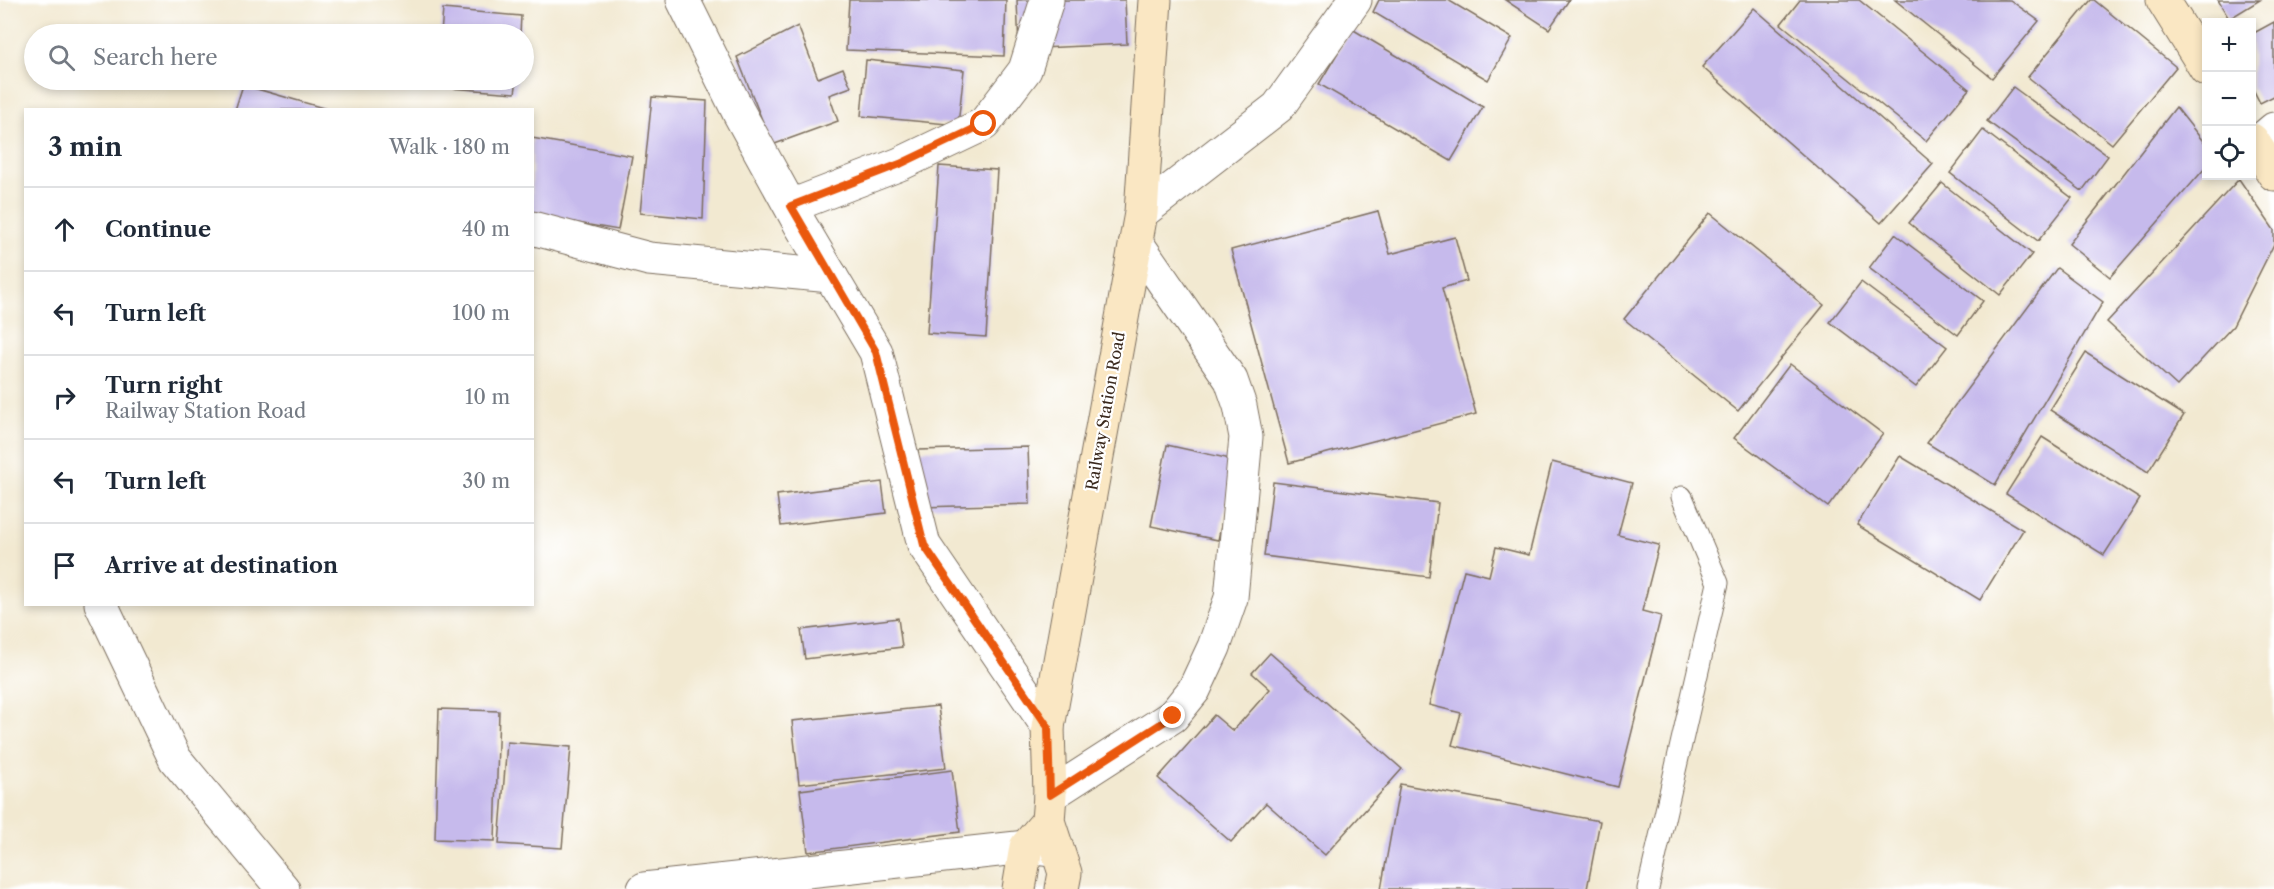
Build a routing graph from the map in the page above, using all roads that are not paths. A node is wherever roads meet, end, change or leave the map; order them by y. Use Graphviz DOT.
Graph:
graph roads {
  1 [pos="683,0"];
  2 [pos="1047,0"];
  3 [pos="1155,0"];
  4 [pos="1355,0"];
  5 [pos="2163,0"];
  6 [pos="2202,63"];
  7 [pos="2260,138"];
  8 [pos="2274,174"];
  9 [pos="791,206"];
  10 [pos="1138,228"];
  11 [pos="534,229"];
  12 [pos="831,276"];
  13 [pos="1682,497"];
  14 [pos="102,606"];
  15 [pos="1048,727"];
  16 [pos="1046,828"];
  17 [pos="283,889"];
  18 [pos="644,889"];
  19 [pos="1019,889"];
  20 [pos="1062,889"];
  21 [pos="1648,889"];
  1 -- 9 [label="street"];
  2 -- 9 [label="street"];
  3 -- 10 [label="street, Railway Station Road"];
  4 -- 10 [label="street"];
  5 -- 6 [label="street"];
  7 -- 8 [label="street"];
  9 -- 12 [label="street"];
  10 -- 15 [label="street, Railway Station Road"];
  10 -- 16 [label="street"];
  11 -- 12 [label="street"];
  12 -- 15 [label="street"];
  13 -- 21 [label="lane"];
  14 -- 17 [label="street"];
  15 -- 16 [label="street, Railway Station Road"];
  16 -- 18 [label="street"];
  16 -- 19 [label="street, Railway Station Road"];
  16 -- 20 [label="street, Railway Station Road"];
}
